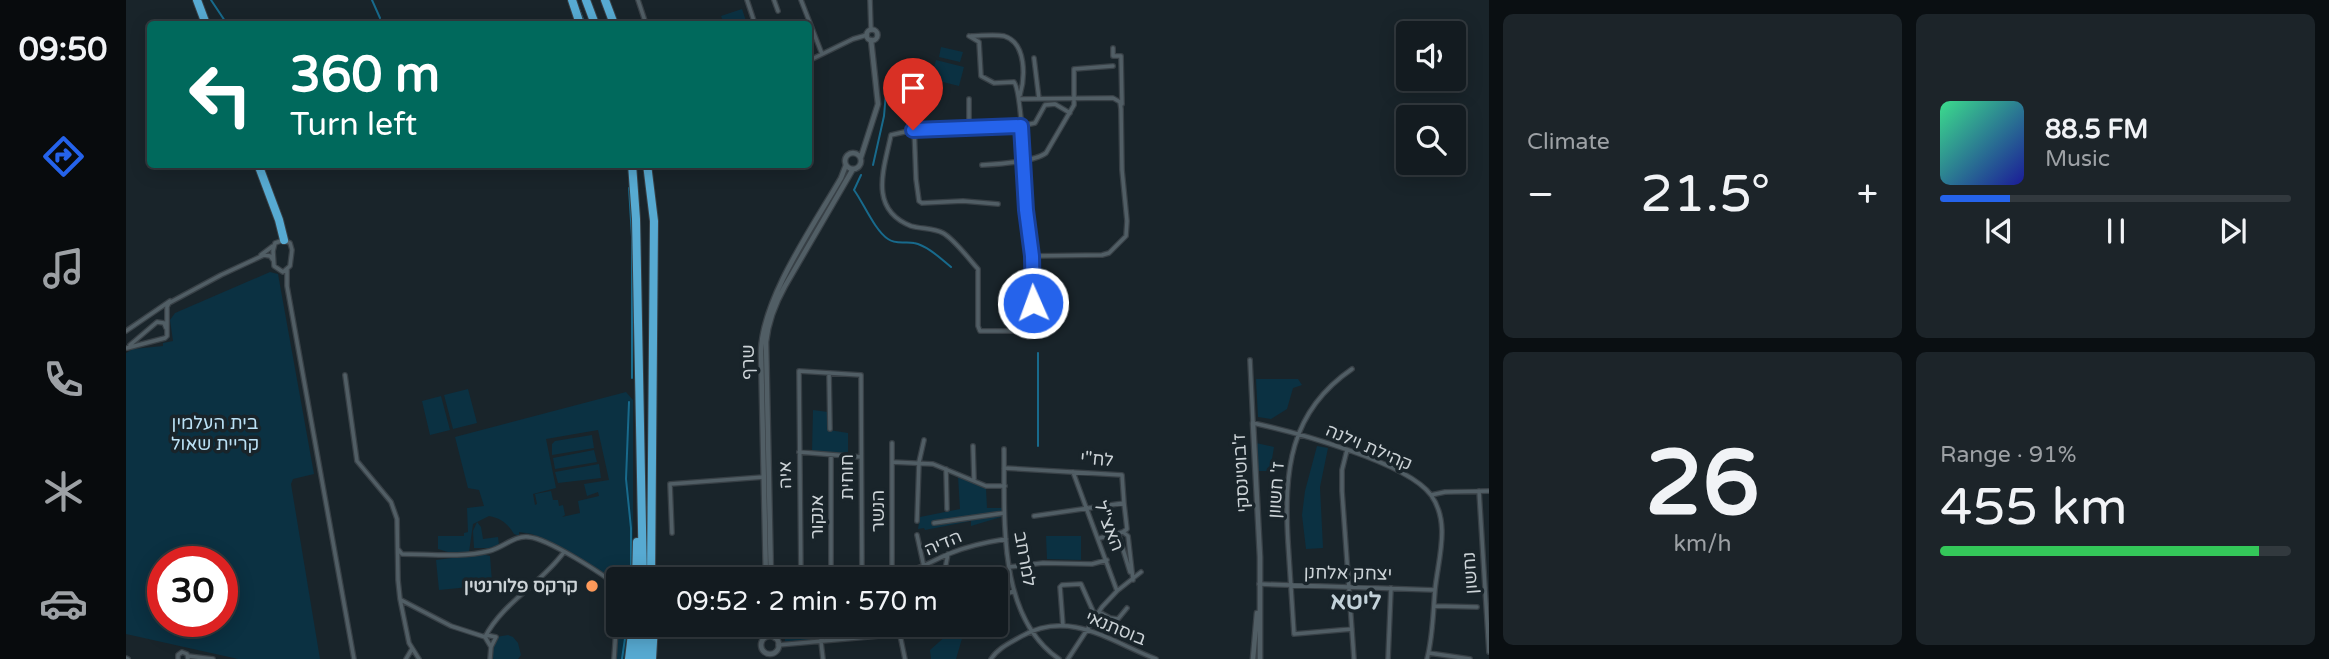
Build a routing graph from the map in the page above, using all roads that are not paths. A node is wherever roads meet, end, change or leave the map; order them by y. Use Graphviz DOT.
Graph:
graph roads {
  1 [pos="197,0"];
  2 [pos="572,0"];
  3 [pos="586,0"];
  4 [pos="607,0"];
  5 [pos="638,0"];
  6 [pos="747,0"];
  7 [pos="774,0"];
  8 [pos="801,0"];
  9 [pos="870,0"];
  10 [pos="778,11"];
  11 [pos="205,21"];
  12 [pos="579,21"];
  13 [pos="594,21"];
  14 [pos="614,21"];
  15 [pos="645,21"];
  16 [pos="754,21"];
  17 [pos="807,21"];
  18 [pos="871,30"];
  19 [pos="812,32"];
  20 [pos="867,35"];
  21 [pos="872,40"];
  22 [pos="1113,48"];
  23 [pos="822,54"];
  24 [pos="1034,58"];
  25 [pos="812,59"];
  26 [pos="1114,66"];
  27 [pos="1023,73"];
  28 [pos="1014,82"];
  29 [pos="1074,98"];
  30 [pos="913,99"];
  31 [pos="969,99"];
  32 [pos="1019,99"];
  33 [pos="1039,99"];
  34 [pos="1070,113"];
  35 [pos="1021,126"];
  36 [pos="969,128"];
  37 [pos="913,130"];
  38 [pos="1122,130"];
  39 [pos="866,144"];
  40 [pos="854,152"];
  41 [pos="861,157"];
  42 [pos="1024,160"];
  43 [pos="846,165"];
  44 [pos="982,165"];
  45 [pos="260,168"];
  46 [pos="630,168"];
  47 [pos="647,168"];
  48 [pos="853,169"];
  49 [pos="998,204"];
  50 [pos="284,240"];
  51 [pos="273,246"];
  52 [pos="1032,256"];
  53 [pos="273,260"];
  54 [pos="278,270"];
  55 [pos="288,270"];
  56 [pos="287,286"];
  57 [pos="165,306"];
  58 [pos="126,331"];
  59 [pos="168,331"];
  60 [pos="126,349"];
  61 [pos="1250,360"];
  62 [pos="1352,369"];
  63 [pos="829,373"];
  64 [pos="345,374"];
  65 [pos="640,413"];
  66 [pos="1253,424"];
  67 [pos="830,429"];
  68 [pos="1299,433"];
  69 [pos="924,440"];
  70 [pos="892,443"];
  71 [pos="973,446"];
  72 [pos="1004,449"];
  73 [pos="1347,450"];
  74 [pos="799,452"];
  75 [pos="831,455"];
  76 [pos="861,457"];
  77 [pos="892,462"];
  78 [pos="919,462"];
  79 [pos="946,468"];
  80 [pos="1004,468"];
  81 [pos="1072,471"];
  82 [pos="764,477"];
  83 [pos="974,479"];
  84 [pos="1004,486"];
  85 [pos="1479,491"];
  86 [pos="1489,491"];
  87 [pos="1431,495"];
  88 [pos="1124,503"];
  89 [pos="947,509"];
  90 [pos="1088,509"];
  91 [pos="1004,513"];
  92 [pos="1034,516"];
  93 [pos="918,521"];
  94 [pos="934,523"];
  95 [pos="1121,532"];
  96 [pos="672,533"];
  97 [pos="917,535"];
  98 [pos="1006,538"];
  99 [pos="1099,538"];
  100 [pos="397,547"];
  101 [pos="564,552"];
  102 [pos="948,554"];
  103 [pos="1107,560"];
  104 [pos="636,567"];
  105 [pos="643,567"];
  106 [pos="653,567"];
  107 [pos="768,567"];
  108 [pos="769,567"];
  109 [pos="801,567"];
  110 [pos="831,567"];
  111 [pos="862,567"];
  112 [pos="892,567"];
  113 [pos="924,567"];
  114 [pos="945,567"];
  115 [pos="1009,567"];
  116 [pos="1141,572"];
  117 [pos="606,579"];
  118 [pos="1133,580"];
  119 [pos="1259,584"];
  120 [pos="1290,586"];
  121 [pos="1349,587"];
  122 [pos="1391,588"];
  123 [pos="1435,590"];
  124 [pos="1014,591"];
  125 [pos="1117,591"];
  126 [pos="1008,593"];
  127 [pos="400,599"];
  128 [pos="1435,606"];
  129 [pos="1477,607"];
  130 [pos="1127,608"];
  131 [pos="1098,614"];
  132 [pos="1063,626"];
  133 [pos="1088,629"];
  134 [pos="1352,629"];
  135 [pos="1032,630"];
  136 [pos="485,636"];
  137 [pos="615,637"];
  138 [pos="632,637"];
  139 [pos="640,637"];
  140 [pos="647,637"];
  141 [pos="653,637"];
  142 [pos="775,637"];
  143 [pos="822,637"];
  144 [pos="873,637"];
  145 [pos="900,637"];
  146 [pos="765,638"];
  147 [pos="777,642"];
  148 [pos="821,642"];
  149 [pos="491,647"];
  150 [pos="412,649"];
  151 [pos="764,651"];
  152 [pos="774,652"];
  153 [pos="1489,652"];
  154 [pos="1429,653"];
  155 [pos="188,657"];
  156 [pos="405,657"];
  157 [pos="178,659"];
  158 [pos="213,659"];
  159 [pos="354,659"];
  160 [pos="419,659"];
  161 [pos="490,659"];
  162 [pos="614,659"];
  163 [pos="629,659"];
  164 [pos="637,659"];
  165 [pos="645,659"];
  166 [pos="652,659"];
  167 [pos="770,659"];
  168 [pos="823,659"];
  169 [pos="905,659"];
  170 [pos="991,659"];
  171 [pos="1059,659"];
  172 [pos="1068,659"];
  173 [pos="1156,659"];
  174 [pos="1253,659"];
  175 [pos="1260,659"];
  176 [pos="1354,659"];
  177 [pos="1388,659"];
  178 [pos="1427,659"];
  179 [pos="1470,659"];
  1 -- 11 [label="highway"];
  2 -- 12 [label="highway"];
  3 -- 13 [label="highway"];
  4 -- 14 [label="highway"];
  5 -- 15 [label="street"];
  6 -- 16 [label="street"];
  7 -- 10 [label="street"];
  8 -- 17 [label="street"];
  9 -- 18 [label="street"];
  18 -- 20 [label="street"];
  18 -- 21 [label="street"];
  19 -- 23 [label="street"];
  20 -- 21 [label="street"];
  20 -- 23 [label="street"];
  21 -- 39 [label="street"];
  22 -- 38 [label="street"];
  23 -- 25 [label="street"];
  24 -- 33 [label="street"];
  26 -- 29 [label="street"];
  27 -- 28 [label="street"];
  27 -- 28 [label="street"];
  27 -- 32 [label="street"];
  28 -- 32 [label="street"];
  29 -- 33 [label="street"];
  29 -- 34 [label="street"];
  29 -- 38 [label="street"];
  30 -- 37 [label="street"];
  31 -- 36 [label="street"];
  32 -- 33 [label="street"];
  32 -- 35 [label="street"];
  34 -- 35 [label="street"];
  34 -- 42 [label="street"];
  35 -- 36 [label="street"];
  35 -- 42 [label="street"];
  36 -- 37 [label="street"];
  37 -- 49 [label="street"];
  37 -- 52 [label="street"];
  38 -- 52 [label="street"];
  39 -- 40 [label="street"];
  39 -- 41 [label="street"];
  40 -- 41 [label="street"];
  40 -- 43 [label="street"];
  41 -- 48 [label="street"];
  42 -- 44 [label="street"];
  42 -- 52 [label="street"];
  43 -- 48 [label="street"];
  43 -- 82 [label="street, שרף"];
  45 -- 50 [label="highway"];
  46 -- 65 [label="highway"];
  47 -- 106 [label="highway"];
  48 -- 108 [label="street, שרף"];
  50 -- 51 [label="street"];
  50 -- 55 [label="street"];
  51 -- 53 [label="street"];
  51 -- 57 [label="street"];
  53 -- 54 [label="street"];
  53 -- 57 [label="street"];
  54 -- 55 [label="street"];
  54 -- 56 [label="street"];
  55 -- 56 [label="street"];
  56 -- 159 [label="street"];
  57 -- 58 [label="street"];
  57 -- 59 [label="street"];
  59 -- 60 [label="street"];
  59 -- 60 [label="street"];
  61 -- 66 [label="street, ז'בוטינסקי"];
  62 -- 68 [label="street, ז' חשוון"];
  63 -- 67 [label="street"];
  63 -- 74 [label="street, איה"];
  63 -- 76 [label="street, חוחית"];
  64 -- 100 [label="street"];
  65 -- 104 [label="highway"];
  65 -- 105 [label="highway"];
  66 -- 68 [label="street, קהילת וילנה"];
  66 -- 119 [label="street, ז'בוטינסקי"];
  68 -- 73 [label="street, קהילת וילנה"];
  68 -- 120 [label="street, ז' חשוון"];
  69 -- 78 [label="street"];
  70 -- 77 [label="street, הנשר"];
  71 -- 83 [label="street"];
  72 -- 80 [label="street, למרחב"];
  73 -- 87 [label="street, קהילת וילנה"];
  73 -- 121 [label="street"];
  74 -- 75 [label="street"];
  74 -- 109 [label="street, איה"];
  75 -- 76 [label="street"];
  75 -- 110 [label="street, אנקור"];
  76 -- 111 [label="street, חוחית"];
  77 -- 78 [label="street"];
  77 -- 112 [label="street, הנשר"];
  78 -- 79 [label="street"];
  78 -- 93 [label="street"];
  79 -- 83 [label="street"];
  79 -- 89 [label="street"];
  80 -- 81 [label="street, לח\"י"];
  80 -- 84 [label="street, למרחב"];
  81 -- 88 [label="street, לח\"י"];
  81 -- 90 [label="street, האצ\"ל"];
  82 -- 96 [label="street"];
  82 -- 107 [label="street, שרף"];
  83 -- 84 [label="street"];
  84 -- 91 [label="street, למרחב"];
  85 -- 86 [label="street"];
  85 -- 87 [label="street"];
  85 -- 153 [label="street, נחשון"];
  87 -- 123 [label="street"];
  88 -- 90 [label="street"];
  88 -- 95 [label="street"];
  90 -- 92 [label="street"];
  90 -- 99 [label="street, האצ\"ל"];
  91 -- 94 [label="street"];
  91 -- 98 [label="street, למרחב"];
  95 -- 99 [label="street"];
  95 -- 118 [label="street"];
  95 -- 118 [label="street"];
  97 -- 113 [label="street"];
  98 -- 102 [label="street, הדיה"];
  98 -- 115 [label="street, למרחב"];
  99 -- 103 [label="street, האצ\"ל"];
  100 -- 101 [label="street"];
  100 -- 127 [label="street"];
  101 -- 117 [label="street"];
  101 -- 136 [label="street"];
  102 -- 113 [label="street, הדיה"];
  102 -- 114 [label="street"];
  103 -- 115 [label="street"];
  103 -- 125 [label="street, האצ\"ל"];
  115 -- 124 [label="street, למרחב"];
  116 -- 118 [label="street"];
  118 -- 125 [label="street"];
  119 -- 120 [label="street, יצחק אלחנן"];
  119 -- 174 [label="street, ז'בוטינסקי"];
  119 -- 175 [label="street, ז'בוטינסקי"];
  120 -- 121 [label="street, יצחק אלחנן"];
  120 -- 134 [label="street, ז' חשוון"];
  121 -- 122 [label="street, יצחק אלחנן"];
  121 -- 134 [label="street"];
  122 -- 123 [label="street, יצחק אלחנן"];
  122 -- 177 [label="street"];
  123 -- 128 [label="street"];
  124 -- 126 [label="street"];
  124 -- 135 [label="street, למרחב"];
  125 -- 131 [label="street"];
  127 -- 136 [label="street"];
  127 -- 150 [label="street"];
  128 -- 129 [label="street"];
  128 -- 154 [label="street"];
  130 -- 131 [label="street"];
  131 -- 132 [label="street"];
  131 -- 133 [label="street"];
  132 -- 133 [label="street, בוסתנאי"];
  132 -- 135 [label="street, בוסתנאי"];
  133 -- 172 [label="street"];
  133 -- 173 [label="street, בוסתנאי"];
  134 -- 176 [label="street"];
  135 -- 170 [label="street, בוסתנאי"];
  135 -- 171 [label="street, למרחב"];
  136 -- 149 [label="street"];
  136 -- 149 [label="street"];
  137 -- 162 [label="street"];
  138 -- 163 [label="highway"];
  139 -- 164 [label="highway"];
  140 -- 165 [label="highway"];
  141 -- 166 [label="highway"];
  142 -- 147 [label="street"];
  143 -- 148 [label="street"];
  144 -- 148 [label="street"];
  145 -- 169 [label="street"];
  146 -- 147 [label="street"];
  146 -- 151 [label="street"];
  147 -- 148 [label="street"];
  147 -- 152 [label="street"];
  148 -- 168 [label="street"];
  149 -- 161 [label="street"];
  150 -- 156 [label="street"];
  150 -- 160 [label="street"];
  151 -- 152 [label="street"];
  151 -- 167 [label="street"];
  152 -- 167 [label="street"];
  154 -- 178 [label="street"];
  154 -- 179 [label="street"];
  155 -- 157 [label="street"];
  155 -- 158 [label="street"];
}
